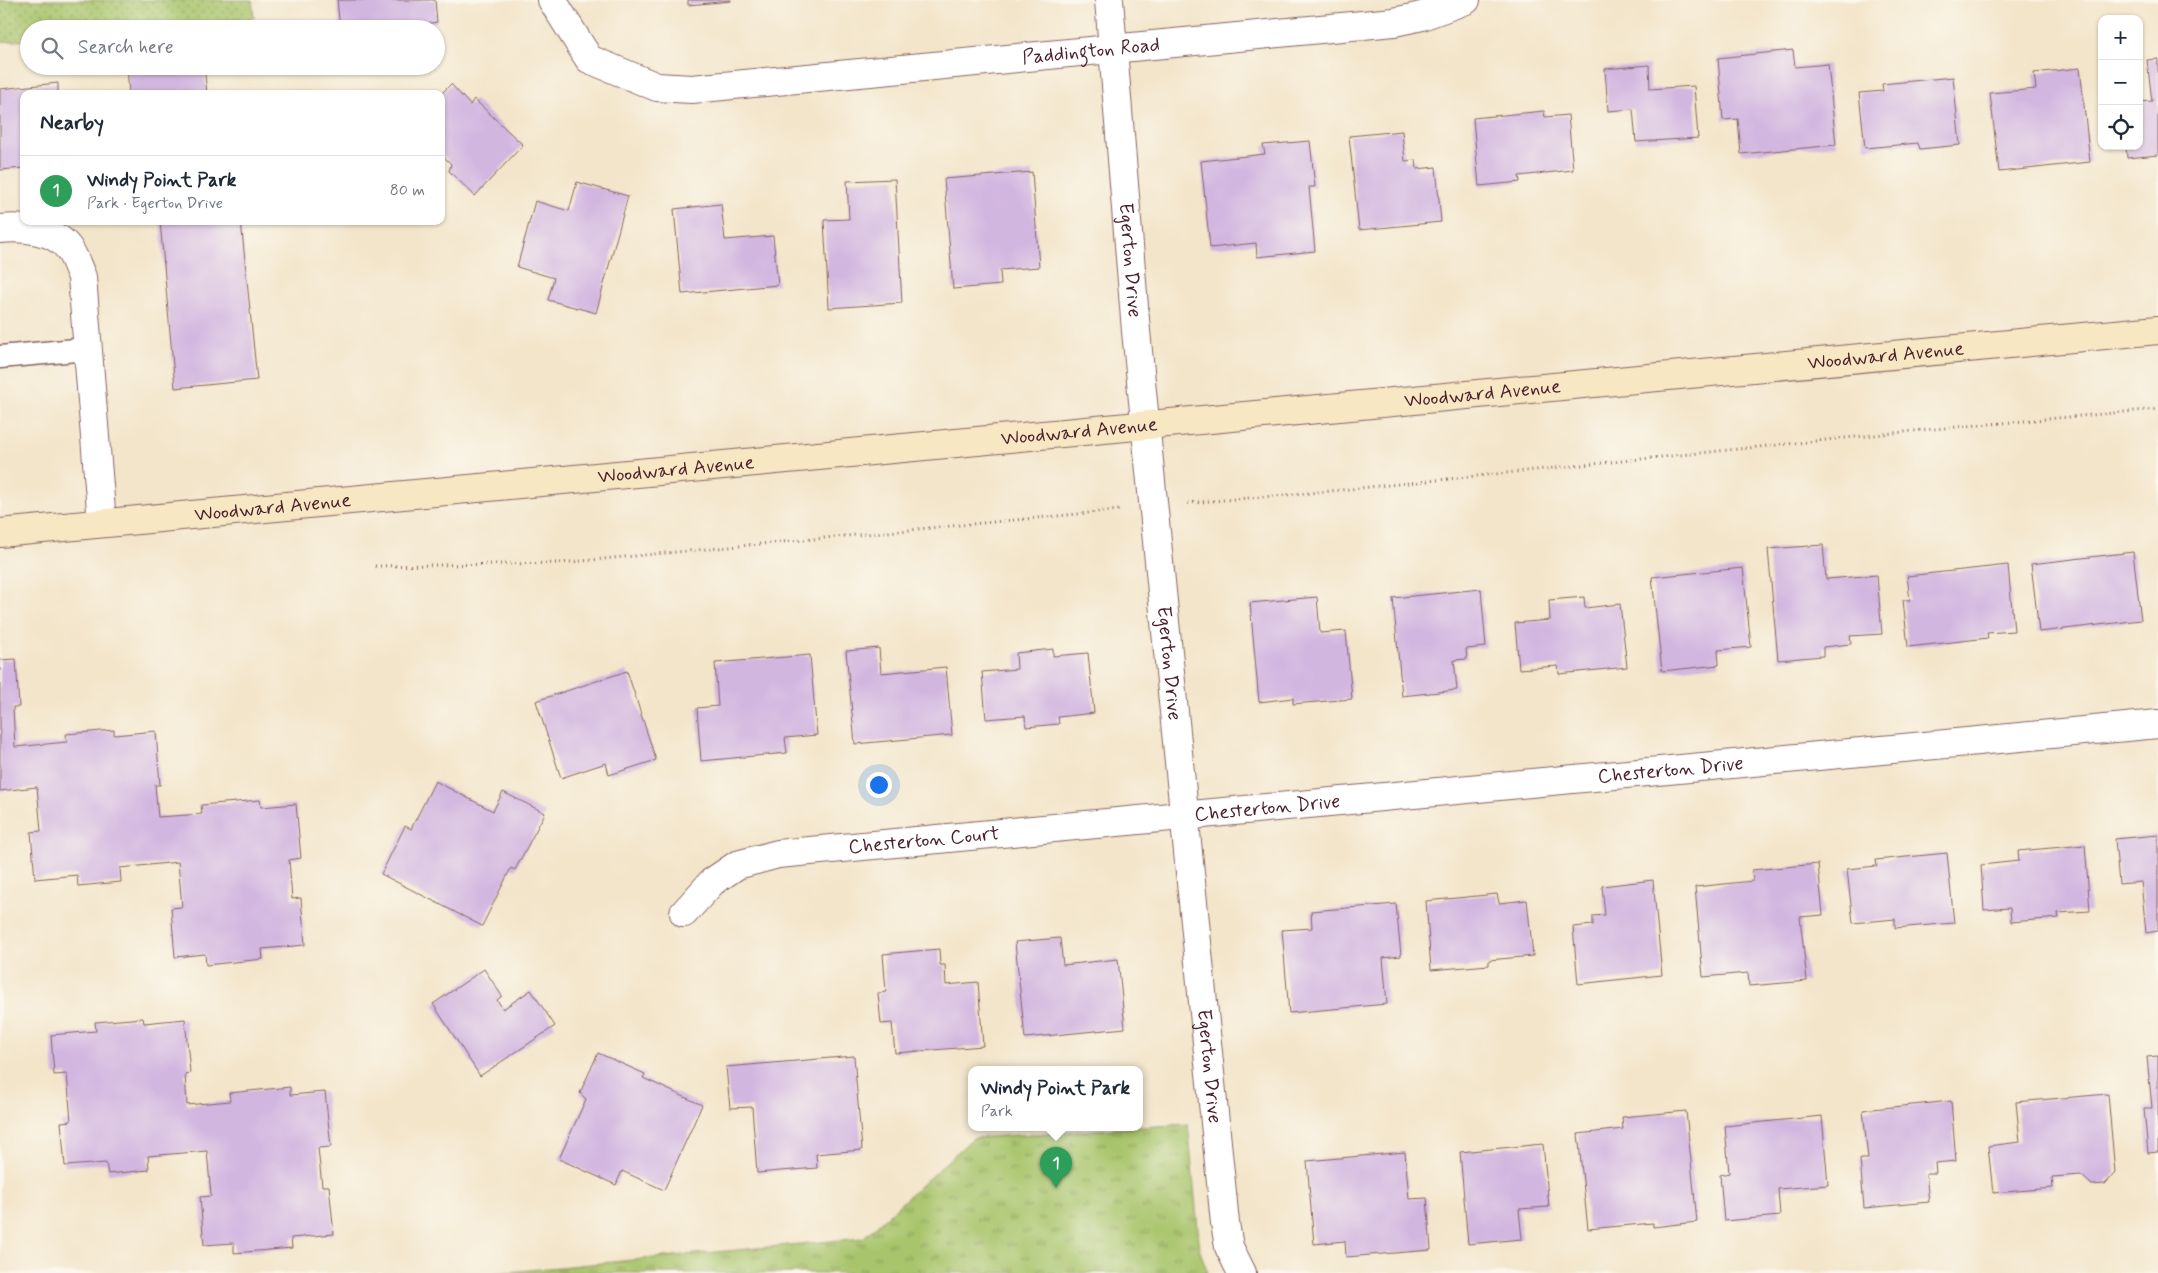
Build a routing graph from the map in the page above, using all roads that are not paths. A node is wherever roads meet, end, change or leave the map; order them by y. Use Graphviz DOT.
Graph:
graph roads {
  1 [pos="552,0"];
  2 [pos="1109,0"];
  3 [pos="1466,0"];
  4 [pos="1114,50"];
  5 [pos="0,229"];
  6 [pos="2158,330"];
  7 [pos="87,349"];
  8 [pos="0,356"];
  9 [pos="1146,425"];
  10 [pos="102,523"];
  11 [pos="0,533"];
  12 [pos="2158,724"];
  13 [pos="1184,816"];
  14 [pos="684,912"];
  15 [pos="1242,1273"];
  1 -- 4 [label="street, Paddington Road"];
  2 -- 4 [label="street, Egerton Drive"];
  3 -- 4 [label="street, Paddington Road"];
  4 -- 9 [label="street, Egerton Drive"];
  5 -- 7 [label="street"];
  6 -- 9 [label="main road, Woodward Avenue"];
  7 -- 8 [label="lane"];
  7 -- 10 [label="street"];
  9 -- 10 [label="main road, Woodward Avenue"];
  9 -- 13 [label="street, Egerton Drive"];
  10 -- 11 [label="main road, Woodward Avenue"];
  12 -- 13 [label="street, Chesterton Drive"];
  13 -- 14 [label="street, Chesterton Court"];
  13 -- 15 [label="street, Egerton Drive"];
}
